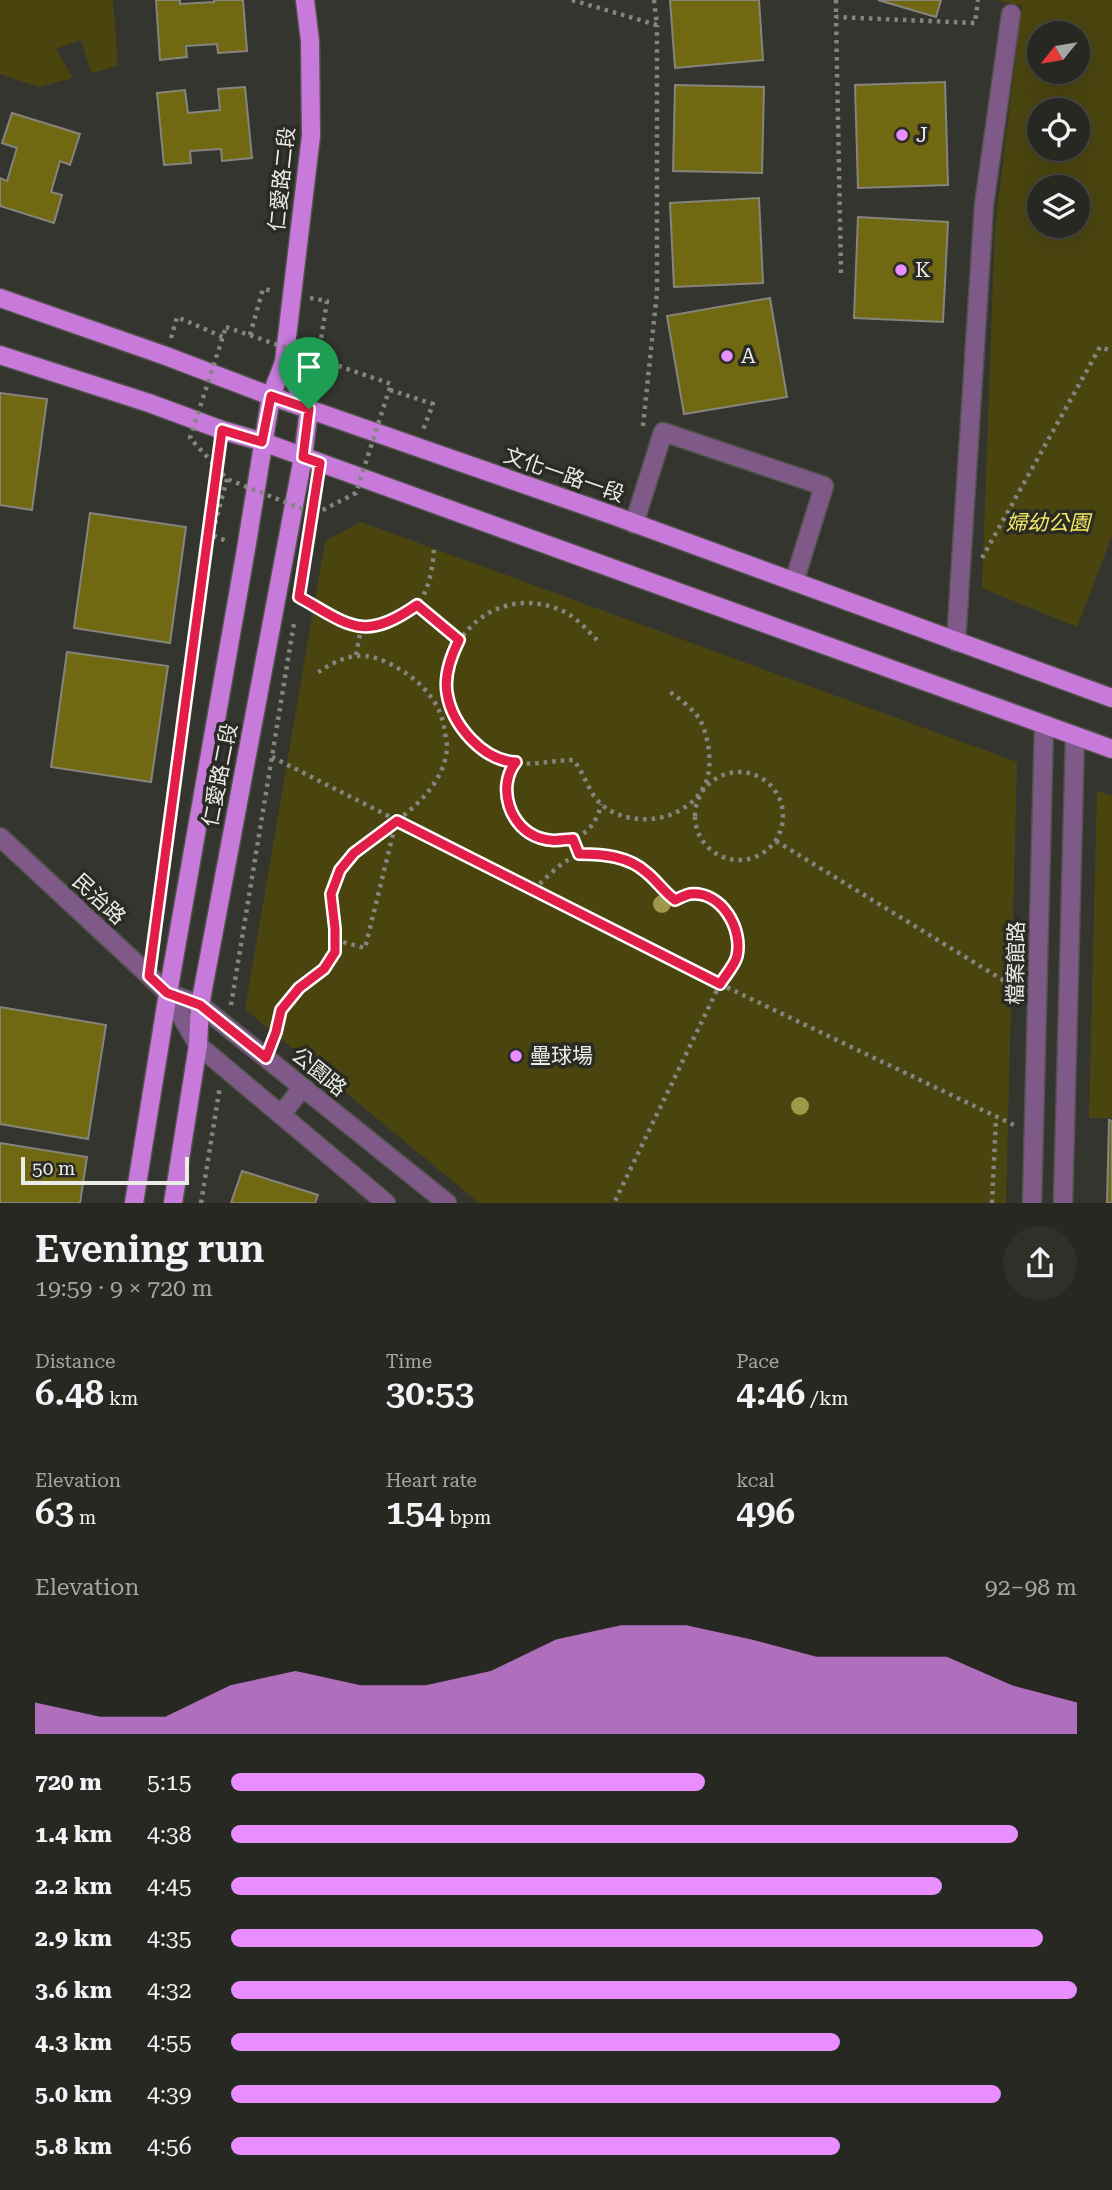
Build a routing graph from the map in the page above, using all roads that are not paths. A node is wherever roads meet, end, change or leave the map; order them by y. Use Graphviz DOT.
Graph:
graph roads {
  1 [pos="305,0"];
  2 [pos="1011,14"];
  3 [pos="0,298"];
  4 [pos="0,355"];
  5 [pos="284,362"];
  6 [pos="271,396"];
  7 [pos="309,409"];
  8 [pos="262,442"];
  9 [pos="303,457"];
  10 [pos="634,524"];
  11 [pos="794,582"];
  12 [pos="956,642"];
  13 [pos="1112,698"];
  14 [pos="1044,724"];
  15 [pos="1075,736"];
  16 [pos="1112,749"];
  17 [pos="0,837"];
  18 [pos="167,993"];
  19 [pos="200,1005"];
  20 [pos="198,1045"];
  21 [pos="302,1087"];
  22 [pos="281,1115"];
  23 [pos="134,1203"];
  24 [pos="173,1203"];
  25 [pos="386,1203"];
  26 [pos="447,1203"];
  27 [pos="1032,1203"];
  28 [pos="1063,1203"];
  1 -- 5 [label="main road, 仁愛路二段"];
  2 -- 12 [label="street"];
  3 -- 6 [label="main road, 文化一路一段"];
  4 -- 8 [label="main road"];
  5 -- 6 [label="main road, 仁愛路二段"];
  5 -- 7 [label="main road"];
  6 -- 7 [label="main road, 文化一路一段"];
  6 -- 8 [label="main road, 仁愛路二段"];
  7 -- 9 [label="main road, 仁愛路二段"];
  7 -- 10 [label="main road, 文化一路一段"];
  8 -- 9 [label="main road"];
  8 -- 18 [label="main road, 仁愛路二段"];
  9 -- 14 [label="main road"];
  9 -- 19 [label="main road, 仁愛路二段"];
  10 -- 11 [label="main road, 文化一路一段"];
  10 -- 11 [label="street"];
  11 -- 12 [label="main road, 文化一路一段"];
  12 -- 13 [label="main road, 文化一路一段"];
  14 -- 15 [label="main road"];
  14 -- 27 [label="street, 檔案館路"];
  15 -- 16 [label="main road"];
  15 -- 28 [label="street"];
  17 -- 18 [label="street, 民治路"];
  18 -- 19 [label="street, 公園路"];
  18 -- 20 [label="street"];
  18 -- 23 [label="main road, 仁愛路二段"];
  19 -- 20 [label="main road, 仁愛路二段"];
  19 -- 21 [label="street, 公園路"];
  20 -- 22 [label="street"];
  20 -- 24 [label="main road, 仁愛路二段"];
  21 -- 22 [label="street"];
  21 -- 26 [label="street, 公園路"];
  22 -- 25 [label="street"];
}
